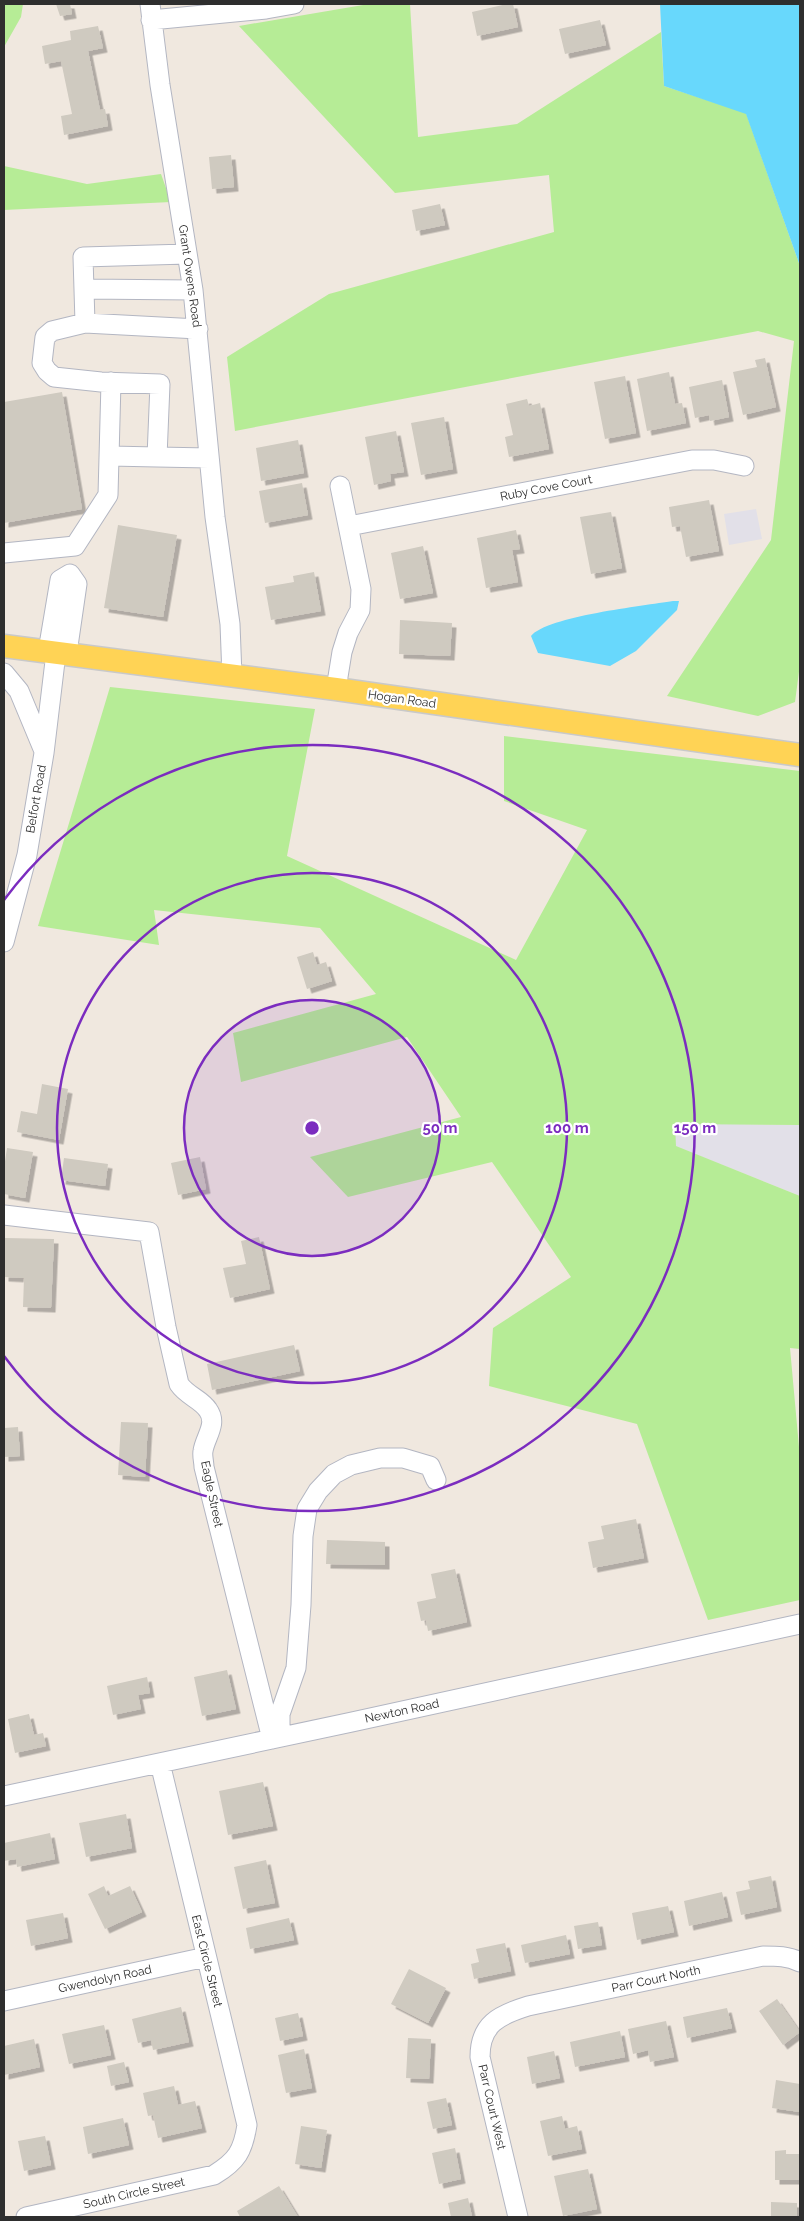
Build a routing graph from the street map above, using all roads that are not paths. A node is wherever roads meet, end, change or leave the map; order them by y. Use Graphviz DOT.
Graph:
graph roads {
  1 [pos="294,4"];
  2 [pos="151,12"];
  3 [pos="187,254"];
  4 [pos="84,289"];
  5 [pos="193,290"];
  6 [pos="85,323"];
  7 [pos="198,329"];
  8 [pos="111,382"];
  9 [pos="110,456"];
  10 [pos="157,457"];
  11 [pos="209,458"];
  12 [pos="744,466"];
  13 [pos="340,486"];
  14 [pos="349,526"];
  15 [pos="75,546"];
  16 [pos="4,553"];
  17 [pos="4,646"];
  18 [pos="57,652"];
  19 [pos="4,673"];
  20 [pos="232,676"];
  21 [pos="336,689"];
  22 [pos="44,753"];
  23 [pos="800,755"];
  24 [pos="4,942"];
  25 [pos="4,1215"];
  26 [pos="436,1480"];
  27 [pos="800,1624"];
  28 [pos="276,1738"];
  29 [pos="160,1763"];
  30 [pos="4,1796"];
  31 [pos="206,1957"];
  32 [pos="800,1962"];
  33 [pos="4,2001"];
  34 [pos="512,2011"];
  35 [pos="237,2157"];
  36 [pos="26,2217"];
  37 [pos="518,2217"];
  1 -- 2 [label="street, Grant Owens Road"];
  2 -- 3 [label="street, Grant Owens Road"];
  3 -- 4 [label="street"];
  3 -- 5 [label="street, Grant Owens Road"];
  4 -- 5 [label="street"];
  4 -- 6 [label="street"];
  5 -- 7 [label="street, Grant Owens Road"];
  6 -- 7 [label="street"];
  6 -- 8 [label="street"];
  7 -- 11 [label="street, Grant Owens Road"];
  8 -- 9 [label="street"];
  8 -- 10 [label="street"];
  9 -- 10 [label="street"];
  9 -- 15 [label="street"];
  10 -- 11 [label="street"];
  11 -- 20 [label="street, Grant Owens Road"];
  12 -- 14 [label="street, Ruby Cove Court"];
  13 -- 14 [label="street"];
  14 -- 21 [label="street"];
  15 -- 16 [label="street"];
  15 -- 18 [label="street, Belfort Road"];
  17 -- 18 [label="main road, Hogan Road"];
  18 -- 20 [label="main road, Hogan Road"];
  18 -- 22 [label="street, Belfort Road"];
  19 -- 22 [label="street"];
  20 -- 21 [label="main road, Hogan Road"];
  21 -- 23 [label="main road, Hogan Road"];
  22 -- 24 [label="street, Belfort Road"];
  25 -- 28 [label="street, Eagle Street"];
  26 -- 28 [label="street"];
  27 -- 28 [label="street, Newton Road"];
  28 -- 29 [label="street, Newton Road"];
  29 -- 30 [label="street, Newton Road"];
  29 -- 31 [label="street, East Circle Street"];
  31 -- 33 [label="street, Gwendolyn Road"];
  31 -- 35 [label="street, East Circle Street"];
  32 -- 34 [label="street, Parr Court North"];
  34 -- 37 [label="street, Parr Court West"];
  35 -- 36 [label="street, South Circle Street"];
}
